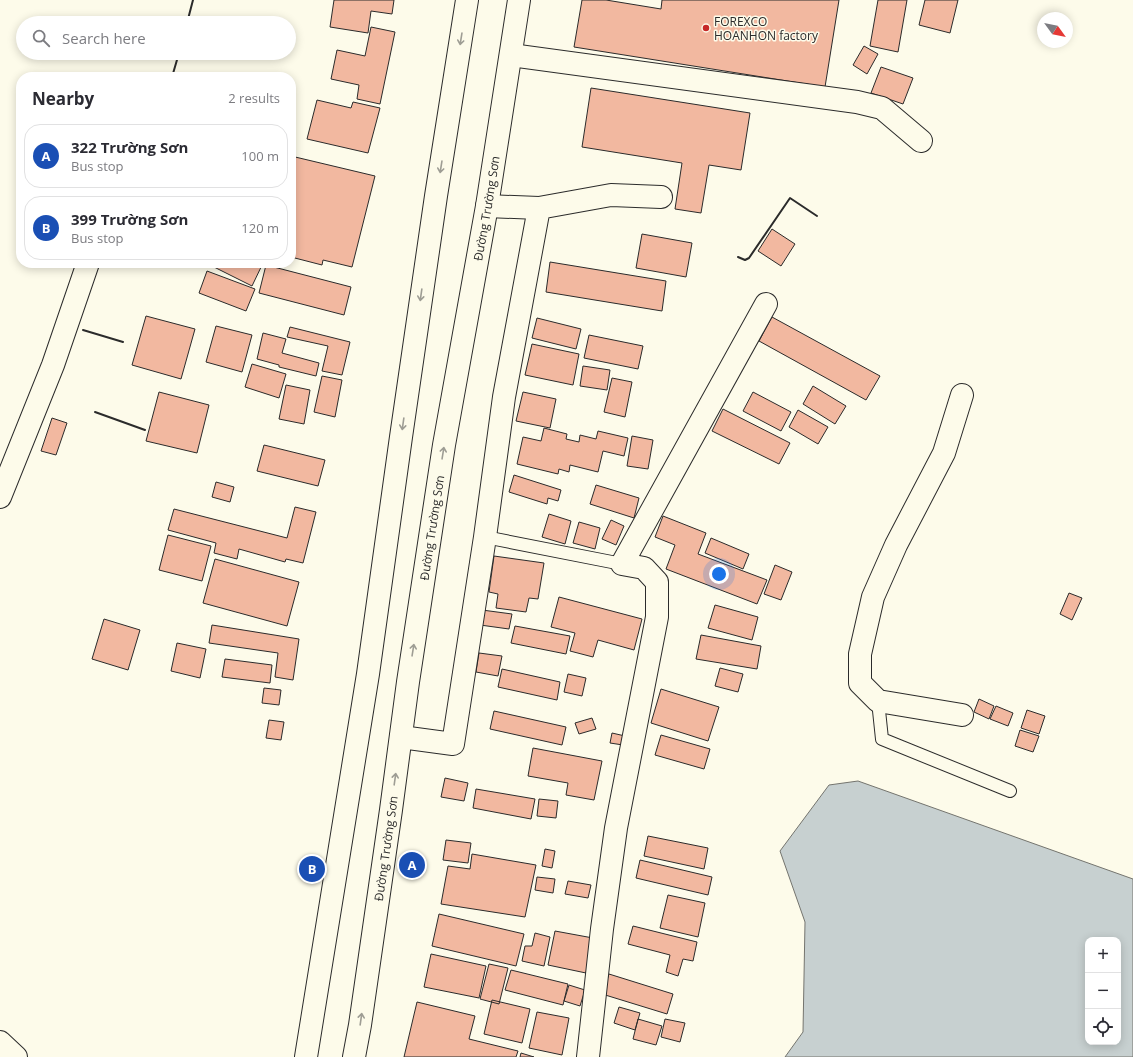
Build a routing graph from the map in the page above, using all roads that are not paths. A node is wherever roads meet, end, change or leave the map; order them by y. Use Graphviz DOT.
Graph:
graph roads {
  1 [pos="468,0"];
  2 [pos="519,0"];
  3 [pos="511,55"];
  4 [pos="921,141"];
  5 [pos="661,197"];
  6 [pos="487,206"];
  7 [pos="539,208"];
  8 [pos="86,268"];
  9 [pos="766,304"];
  10 [pos="962,395"];
  11 [pos="0,497"];
  12 [pos="485,537"];
  13 [pos="622,564"];
  14 [pos="878,702"];
  15 [pos="962,716"];
  16 [pos="400,737"];
  17 [pos="1010,791"];
  18 [pos="0,1042"];
  19 [pos="16,1057"];
  20 [pos="306,1057"];
  21 [pos="354,1057"];
  22 [pos="588,1057"];
  1 -- 20 [label="main road, one-way"];
  2 -- 3 [label="main road, Đường Trường Sơn"];
  3 -- 4 [label="main road"];
  3 -- 6 [label="main road, Đường Trường Sơn"];
  5 -- 7 [label="main road"];
  6 -- 7 [label="main road"];
  16 -- 6 [label="main road, Đường Trường Sơn, one-way"];
  7 -- 12 [label="main road"];
  8 -- 11 [label="main road"];
  9 -- 13 [label="main road"];
  10 -- 14 [label="main road"];
  12 -- 13 [label="lane"];
  12 -- 16 [label="main road"];
  13 -- 22 [label="main road"];
  14 -- 15 [label="main road"];
  14 -- 17 [label="lane"];
  21 -- 16 [label="main road, Đường Trường Sơn, one-way"];
  18 -- 19 [label="main road"];
}
